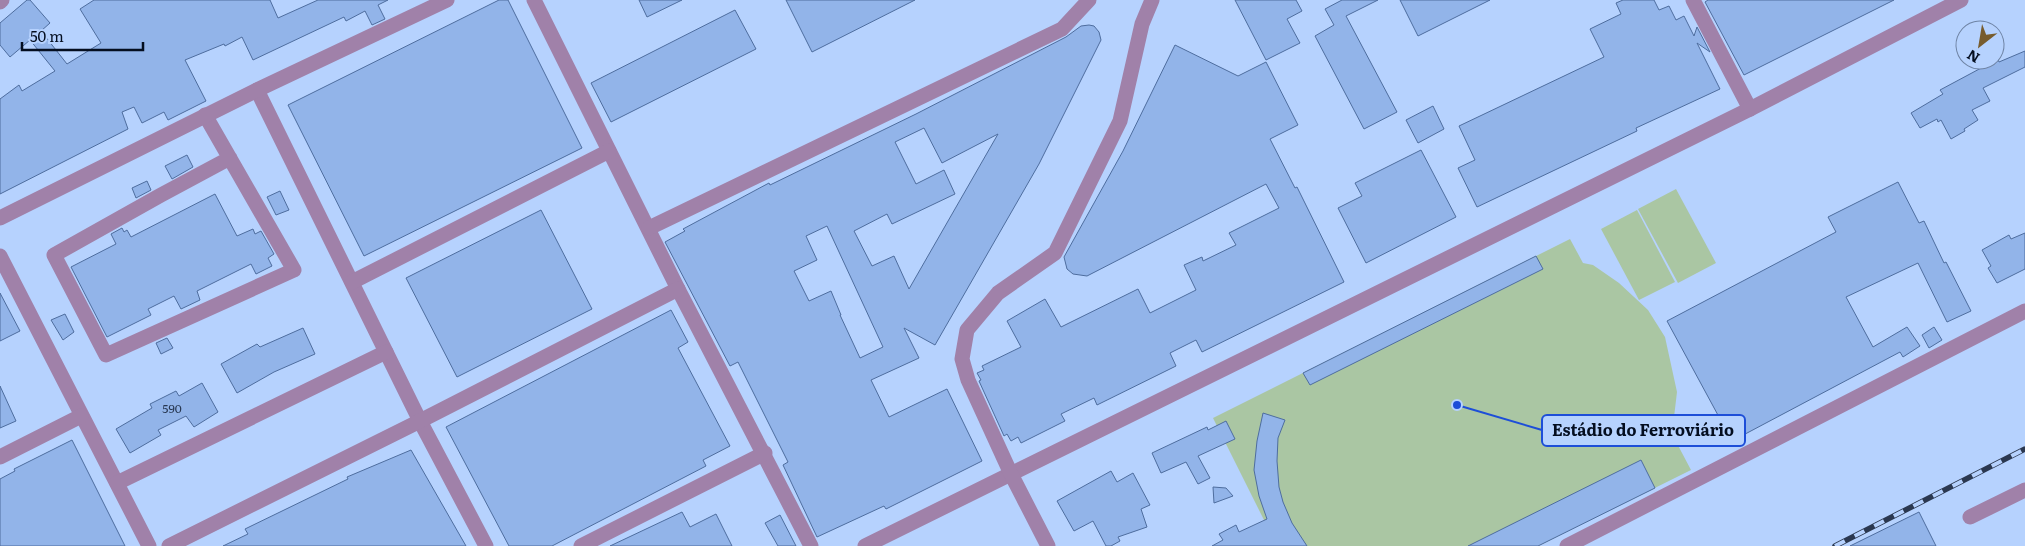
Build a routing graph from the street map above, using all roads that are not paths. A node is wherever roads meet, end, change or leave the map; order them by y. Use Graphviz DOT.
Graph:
graph roads {
  1 [pos="447,0"];
  2 [pos="534,0"];
  3 [pos="1090,0"];
  4 [pos="1152,0"];
  5 [pos="1693,0"];
  6 [pos="1953,2"];
  7 [pos="256,90"];
  8 [pos="1750,109"];
  9 [pos="205,115"];
  10 [pos="609,151"];
  11 [pos="230,158"];
  12 [pos="0,218"];
  13 [pos="649,228"];
  14 [pos="0,256"];
  15 [pos="352,282"];
  16 [pos="678,289"];
  17 [pos="2025,311"];
  18 [pos="386,352"];
  19 [pos="82,416"];
  20 [pos="420,421"];
  21 [pos="765,454"];
  22 [pos="0,457"];
  23 [pos="1011,474"];
  24 [pos="118,483"];
  25 [pos="2025,490"];
  26 [pos="1970,517"];
  27 [pos="149,546"];
  28 [pos="169,546"];
  29 [pos="486,546"];
  30 [pos="581,546"];
  31 [pos="811,546"];
  32 [pos="865,546"];
  33 [pos="1048,546"];
  34 [pos="1567,546"];
  1 -- 7 [label="street"];
  2 -- 10 [label="street"];
  3 -- 13 [label="street"];
  4 -- 23 [label="street"];
  5 -- 8 [label="street"];
  6 -- 8 [label="street"];
  7 -- 9 [label="street"];
  7 -- 15 [label="street"];
  8 -- 23 [label="street"];
  9 -- 11 [label="street"];
  9 -- 12 [label="street"];
  10 -- 13 [label="street"];
  10 -- 15 [label="street"];
  11 -- 11 [label="street"];
  13 -- 16 [label="street"];
  14 -- 19 [label="street"];
  15 -- 18 [label="street"];
  16 -- 20 [label="street"];
  16 -- 21 [label="street"];
  17 -- 34 [label="street"];
  18 -- 20 [label="street"];
  18 -- 24 [label="street"];
  19 -- 22 [label="street"];
  19 -- 24 [label="street"];
  20 -- 28 [label="street"];
  20 -- 29 [label="street"];
  21 -- 30 [label="street"];
  21 -- 31 [label="street"];
  23 -- 32 [label="street"];
  23 -- 33 [label="street"];
  24 -- 27 [label="street"];
  25 -- 26 [label="street"];
}
